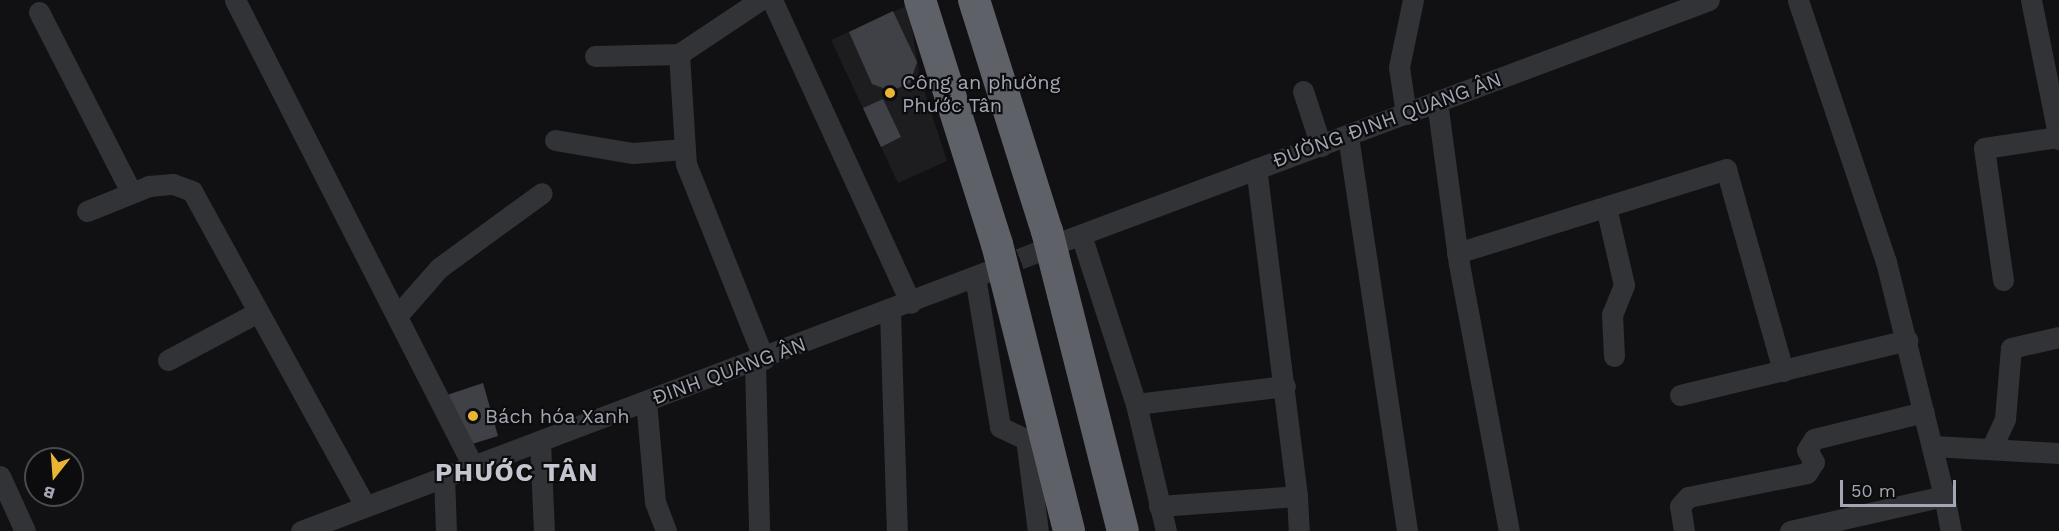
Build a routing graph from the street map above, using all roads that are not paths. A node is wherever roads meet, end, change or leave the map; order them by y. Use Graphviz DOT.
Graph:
graph roads {
  1 [pos="235,0"];
  2 [pos="760,0"];
  3 [pos="772,0"];
  4 [pos="920,0"];
  5 [pos="974,0"];
  6 [pos="1413,0"];
  7 [pos="1709,0"];
  8 [pos="1798,0"];
  9 [pos="2031,0"];
  10 [pos="39,12"];
  11 [pos="679,54"];
  12 [pos="595,56"];
  13 [pos="1303,91"];
  14 [pos="1437,102"];
  15 [pos="1406,114"];
  16 [pos="1348,136"];
  17 [pos="2059,138"];
  18 [pos="555,140"];
  19 [pos="1321,146"];
  20 [pos="684,149"];
  21 [pos="1256,169"];
  22 [pos="131,192"];
  23 [pos="542,193"];
  24 [pos="1606,207"];
  25 [pos="87,211"];
  26 [pos="1457,253"];
  27 [pos="2003,280"];
  28 [pos="911,303"];
  29 [pos="258,312"];
  30 [pos="890,312"];
  31 [pos="397,316"];
  32 [pos="2059,337"];
  33 [pos="1907,339"];
  34 [pos="1614,356"];
  35 [pos="168,360"];
  36 [pos="759,361"];
  37 [pos="1783,371"];
  38 [pos="1286,386"];
  39 [pos="1680,395"];
  40 [pos="646,401"];
  41 [pos="1136,404"];
  42 [pos="1924,412"];
  43 [pos="540,441"];
  44 [pos="1934,446"];
  45 [pos="1992,447"];
  46 [pos="2059,453"];
  47 [pos="472,464"];
  48 [pos="444,475"];
  49 [pos="0,477"];
  50 [pos="1297,496"];
  51 [pos="1944,496"];
  52 [pos="365,506"];
  53 [pos="1159,506"];
  54 [pos="7,508"];
  55 [pos="1850,526"];
  56 [pos="25,531"];
  57 [pos="302,531"];
  58 [pos="446,531"];
  59 [pos="543,531"];
  60 [pos="666,531"];
  61 [pos="759,531"];
  62 [pos="897,531"];
  63 [pos="1038,531"];
  64 [pos="1069,531"];
  65 [pos="1123,531"];
  66 [pos="1166,531"];
  67 [pos="1299,531"];
  68 [pos="1407,531"];
  69 [pos="1509,531"];
  70 [pos="1684,531"];
  71 [pos="1790,531"];
  72 [pos="1951,531"];
  1 -- 31 [label="street"];
  2 -- 11 [label="street"];
  3 -- 28 [label="street"];
  4 -- 64 [label="highway"];
  5 -- 65 [label="highway"];
  6 -- 15 [label="street"];
  7 -- 14 [label="street, ĐƯỜNG ĐINH QUANG ÂN"];
  8 -- 33 [label="street"];
  9 -- 17 [label="street"];
  10 -- 22 [label="street"];
  11 -- 12 [label="street"];
  11 -- 20 [label="street"];
  13 -- 19 [label="street"];
  14 -- 15 [label="street, ĐƯỜNG ĐINH QUANG ÂN"];
  14 -- 26 [label="street"];
  15 -- 16 [label="street, ĐƯỜNG ĐINH QUANG ÂN"];
  16 -- 19 [label="street, ĐƯỜNG ĐINH QUANG ÂN"];
  16 -- 68 [label="street"];
  17 -- 27 [label="street"];
  18 -- 20 [label="street"];
  19 -- 21 [label="street, ĐƯỜNG ĐINH QUANG ÂN"];
  20 -- 36 [label="street"];
  21 -- 38 [label="street"];
  21 -- 41 [label="street, ĐƯỜNG ĐINH QUANG ÂN"];
  22 -- 25 [label="street"];
  22 -- 29 [label="street"];
  23 -- 31 [label="street"];
  24 -- 26 [label="street"];
  24 -- 34 [label="street"];
  24 -- 37 [label="street"];
  26 -- 69 [label="street"];
  28 -- 30 [label="street, ĐINH QUANG ÂN"];
  28 -- 63 [label="street, ĐINH QUANG ÂN"];
  29 -- 35 [label="street"];
  29 -- 52 [label="street"];
  30 -- 36 [label="street, ĐINH QUANG ÂN"];
  30 -- 62 [label="street"];
  31 -- 47 [label="street"];
  32 -- 45 [label="street"];
  33 -- 37 [label="street"];
  33 -- 42 [label="street"];
  36 -- 40 [label="street, ĐINH QUANG ÂN"];
  36 -- 61 [label="street"];
  37 -- 39 [label="street"];
  38 -- 41 [label="street"];
  38 -- 50 [label="street"];
  40 -- 43 [label="street, ĐINH QUANG ÂN"];
  40 -- 60 [label="street"];
  41 -- 53 [label="street"];
  42 -- 44 [label="street"];
  42 -- 70 [label="street"];
  43 -- 47 [label="street, ĐINH QUANG ÂN"];
  43 -- 59 [label="street"];
  44 -- 45 [label="street"];
  44 -- 51 [label="street"];
  45 -- 46 [label="street"];
  47 -- 48 [label="street, ĐINH QUANG ÂN"];
  48 -- 52 [label="street, ĐINH QUANG ÂN"];
  48 -- 58 [label="street"];
  49 -- 54 [label="street"];
  50 -- 53 [label="street"];
  50 -- 67 [label="street"];
  51 -- 55 [label="street"];
  51 -- 72 [label="street"];
  52 -- 57 [label="street, ĐINH QUANG ÂN"];
  53 -- 66 [label="street"];
  54 -- 56 [label="street"];
  55 -- 71 [label="street"];
}
